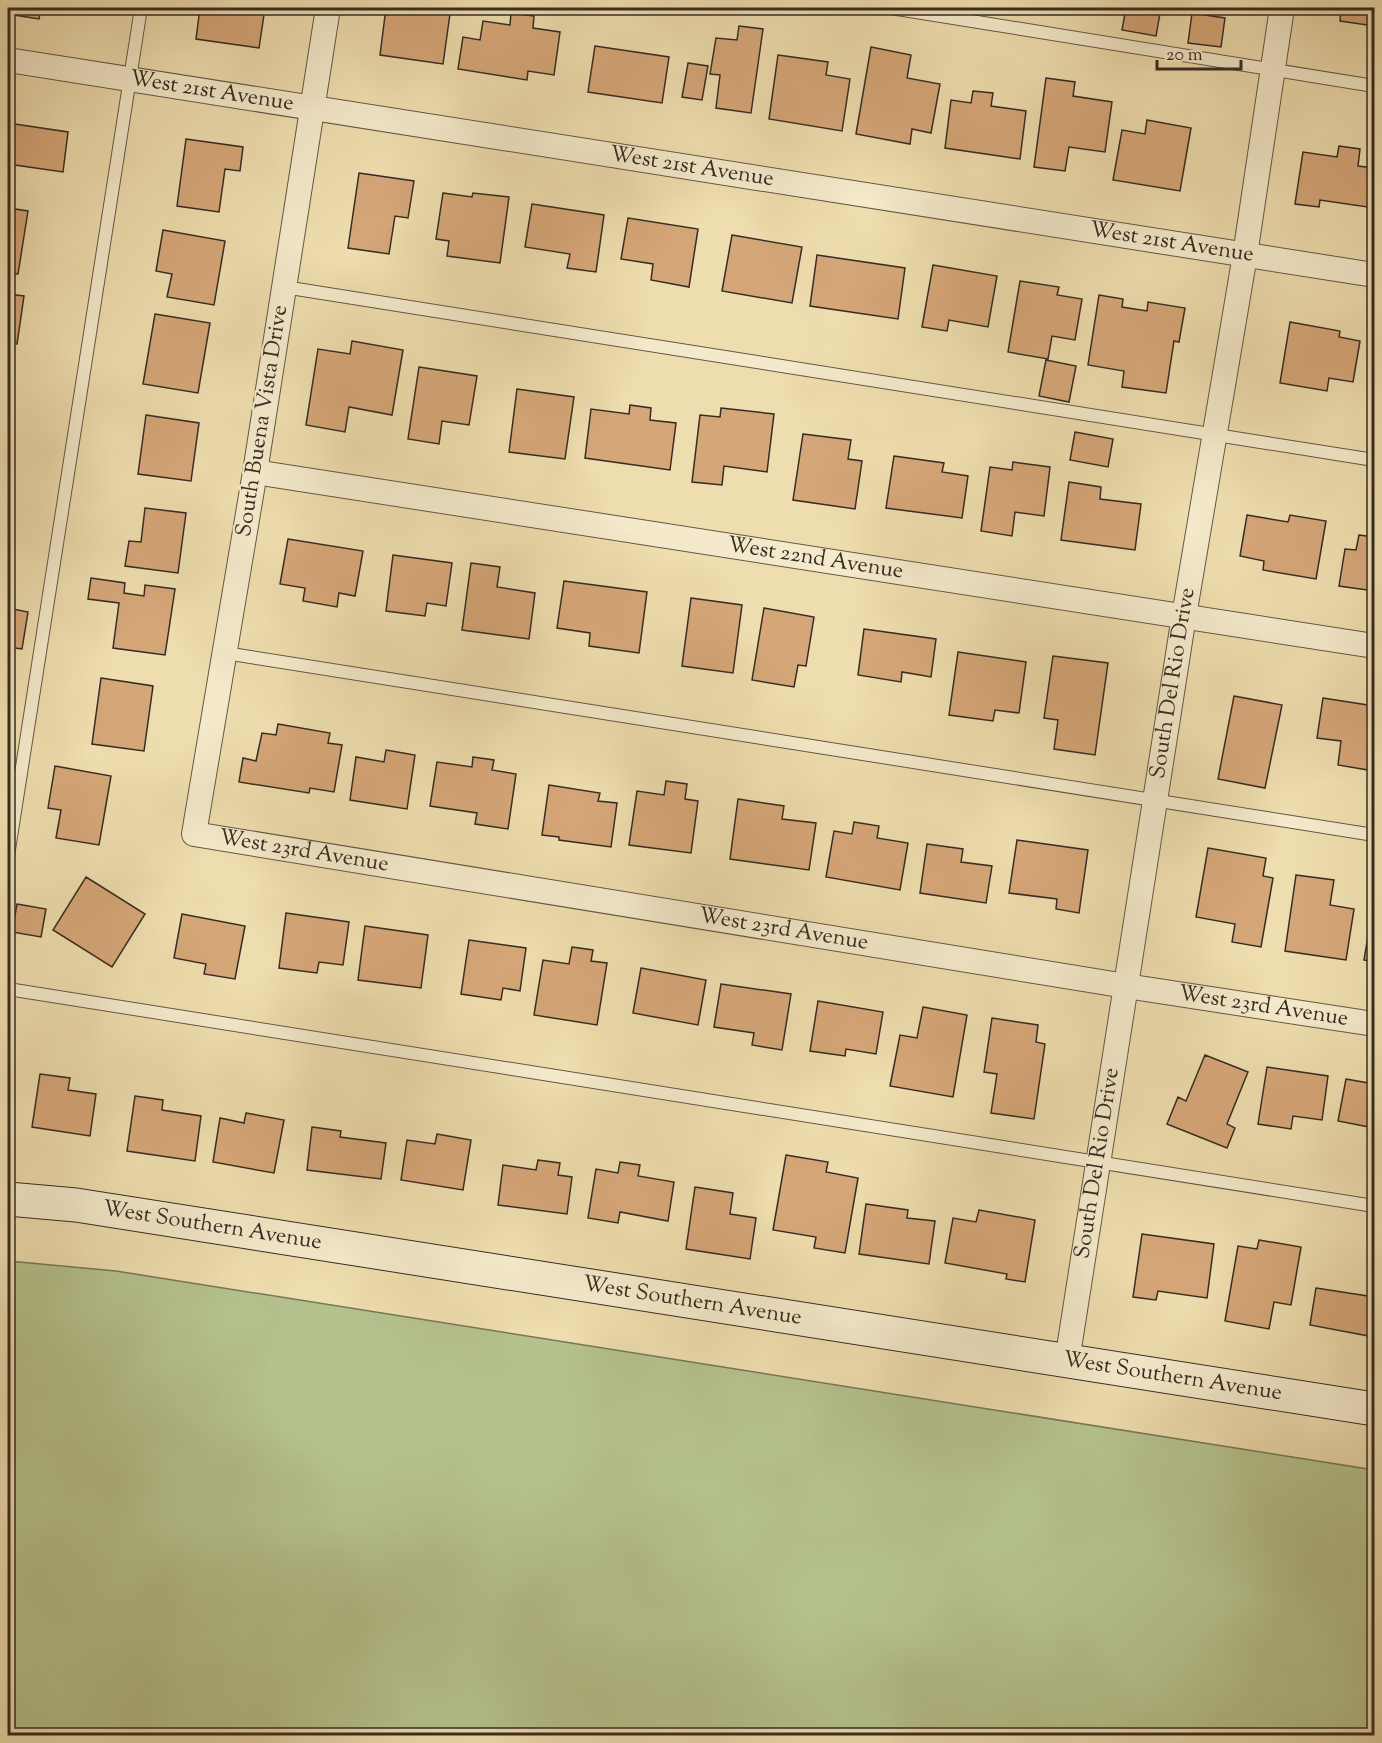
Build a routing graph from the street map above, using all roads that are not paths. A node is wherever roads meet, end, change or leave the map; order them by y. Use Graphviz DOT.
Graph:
graph roads {
  1 [pos="141,8"];
  2 [pos="328,8"];
  3 [pos="891,8"];
  4 [pos="1282,8"];
  5 [pos="8,60"];
  6 [pos="1273,70"];
  7 [pos="130,79"];
  8 [pos="1374,86"];
  9 [pos="312,108"];
  10 [pos="1245,255"];
  11 [pos="1374,275"];
  12 [pos="284,287"];
  13 [pos="1214,435"];
  14 [pos="1374,460"];
  15 [pos="255,472"];
  16 [pos="1184,616"];
  17 [pos="1374,646"];
  18 [pos="225,653"];
  19 [pos="1155,800"];
  20 [pos="194,834"];
  21 [pos="1374,835"];
  22 [pos="8,856"];
  23 [pos="1126,986"];
  24 [pos="8,989"];
  25 [pos="1374,1024"];
  26 [pos="1098,1161"];
  27 [pos="8,1199"];
  28 [pos="1374,1206"];
  29 [pos="1067,1361"];
  30 [pos="1374,1409"];
  1 -- 7 [label="lane"];
  2 -- 9 [label="street, South Buena Vista Drive"];
  3 -- 6 [label="lane"];
  4 -- 6 [label="street, South Del Rio Drive"];
  5 -- 7 [label="street, West 21st Avenue"];
  6 -- 8 [label="lane"];
  6 -- 10 [label="street, South Del Rio Drive"];
  7 -- 9 [label="street, West 21st Avenue"];
  7 -- 22 [label="lane"];
  9 -- 10 [label="street, West 21st Avenue"];
  9 -- 12 [label="street, South Buena Vista Drive"];
  10 -- 11 [label="street, West 21st Avenue"];
  10 -- 13 [label="street, South Del Rio Drive"];
  12 -- 13 [label="lane"];
  12 -- 15 [label="street, South Buena Vista Drive"];
  13 -- 14 [label="lane"];
  13 -- 16 [label="street, South Del Rio Drive"];
  15 -- 16 [label="street, West 22nd Avenue"];
  15 -- 18 [label="street, South Buena Vista Drive"];
  16 -- 17 [label="street, West 22nd Avenue"];
  16 -- 19 [label="street, South Del Rio Drive"];
  18 -- 19 [label="lane"];
  18 -- 20 [label="street, South Buena Vista Drive"];
  19 -- 21 [label="lane"];
  19 -- 23 [label="street, South Del Rio Drive"];
  20 -- 23 [label="street, West 23rd Avenue"];
  23 -- 25 [label="street, West 23rd Avenue"];
  23 -- 26 [label="street, South Del Rio Drive"];
  24 -- 26 [label="lane"];
  26 -- 28 [label="lane"];
  26 -- 29 [label="street, South Del Rio Drive"];
  27 -- 29 [label="main road, West Southern Avenue"];
  29 -- 30 [label="main road, West Southern Avenue"];
}
